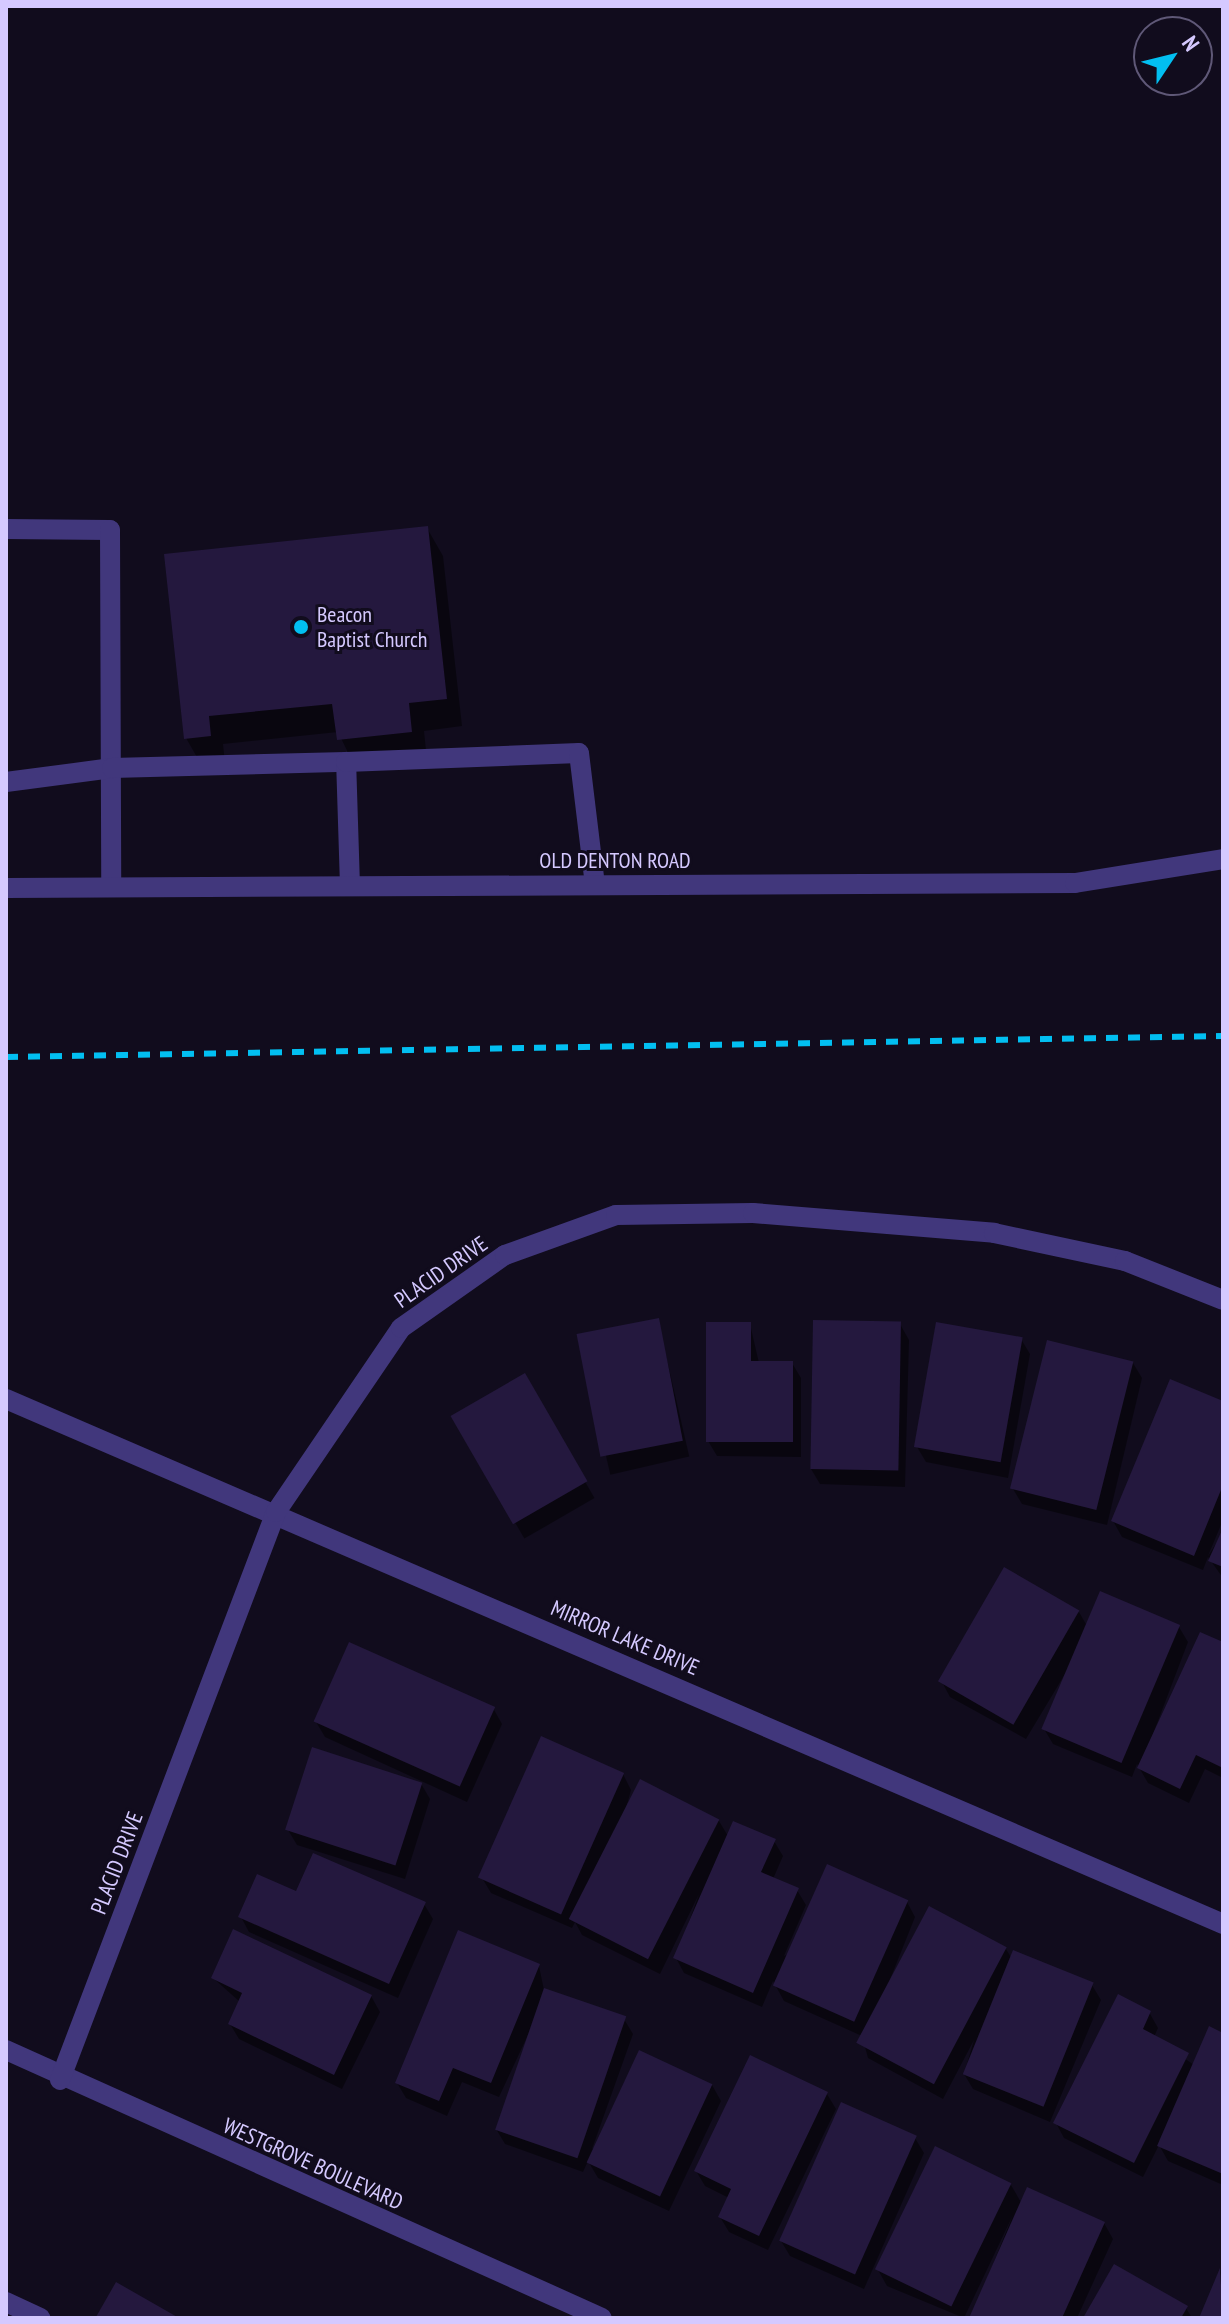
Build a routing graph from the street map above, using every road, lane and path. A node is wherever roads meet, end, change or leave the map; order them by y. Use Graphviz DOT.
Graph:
graph roads {
  1 [pos="6,529"];
  2 [pos="346,762"];
  3 [pos="112,768"];
  4 [pos="6,782"];
  5 [pos="1223,859"];
  6 [pos="595,885"];
  7 [pos="350,886"];
  8 [pos="111,887"];
  9 [pos="6,888"];
  10 [pos="1223,1300"];
  11 [pos="6,1399"];
  12 [pos="276,1512"];
  13 [pos="1223,1924"];
  14 [pos="6,2050"];
  15 [pos="60,2080"];
  16 [pos="6,2302"];
  17 [pos="41,2318"];
  18 [pos="602,2318"];
  1 -- 3 [label="street"];
  2 -- 3 [label="street"];
  2 -- 6 [label="street"];
  2 -- 7 [label="street"];
  3 -- 4 [label="street"];
  3 -- 8 [label="street"];
  5 -- 6 [label="street, OLD DENTON ROAD"];
  6 -- 7 [label="street, OLD DENTON ROAD"];
  7 -- 8 [label="street, OLD DENTON ROAD"];
  8 -- 9 [label="street, OLD DENTON ROAD"];
  10 -- 12 [label="street, PLACID DRIVE"];
  11 -- 12 [label="street, MIRROR LAKE DRIVE"];
  12 -- 13 [label="street, MIRROR LAKE DRIVE"];
  12 -- 15 [label="street, PLACID DRIVE"];
  14 -- 15 [label="street, WESTGROVE BOULEVARD"];
  15 -- 18 [label="street, WESTGROVE BOULEVARD"];
  16 -- 17 [label="street"];
}
